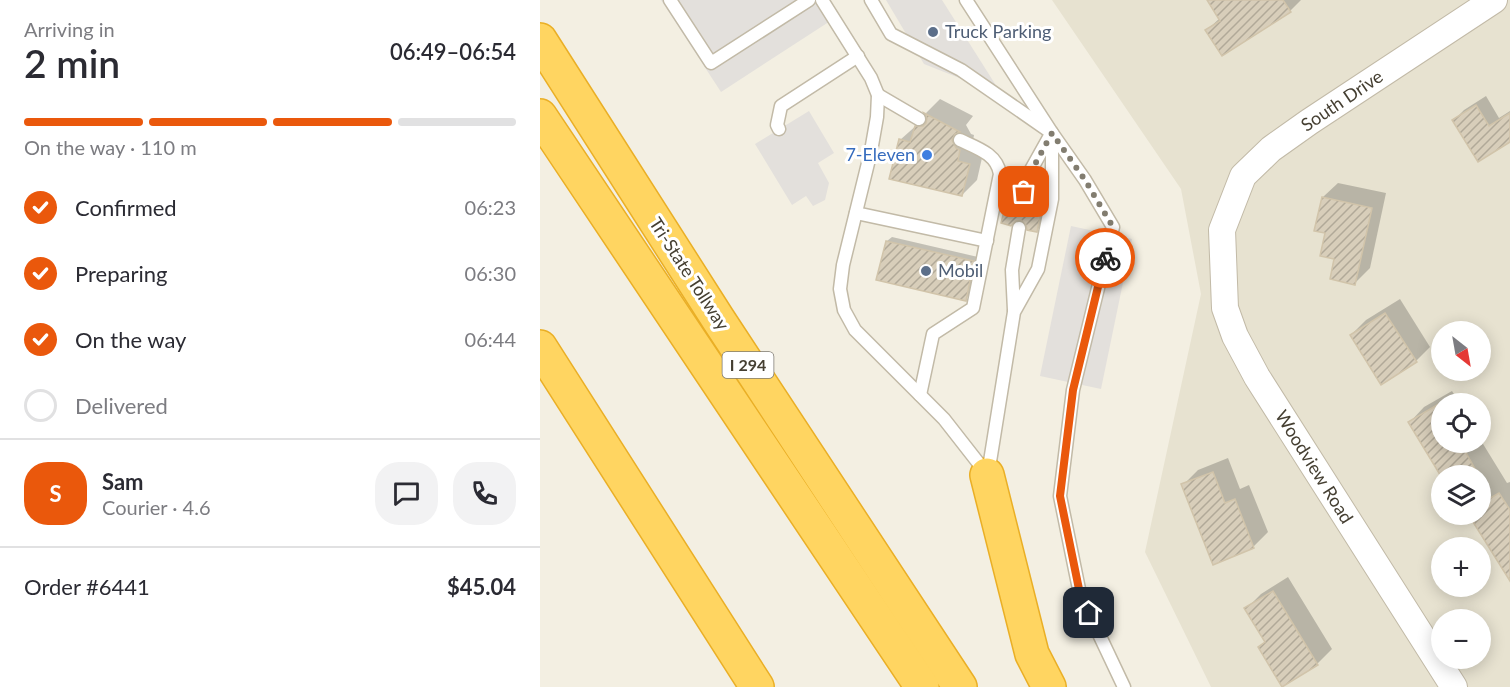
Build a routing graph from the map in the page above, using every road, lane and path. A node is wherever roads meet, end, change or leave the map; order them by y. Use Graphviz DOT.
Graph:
graph roads {
  1 [pos="670,0"];
  2 [pos="809,0"];
  3 [pos="822,0"];
  4 [pos="871,0"];
  5 [pos="966,0"];
  6 [pos="1494,0"];
  7 [pos="540,40"];
  8 [pos="858,56"];
  9 [pos="878,95"];
  10 [pos="540,116"];
  11 [pos="919,119"];
  12 [pos="779,129"];
  13 [pos="1052,133"];
  14 [pos="960,140"];
  15 [pos="1022,207"];
  16 [pos="856,213"];
  17 [pos="1019,228"];
  18 [pos="1222,230"];
  19 [pos="987,241"];
  20 [pos="1014,312"];
  21 [pos="540,347"];
  22 [pos="920,395"];
  23 [pos="987,475"];
  24 [pos="757,687"];
  25 [pos="922,687"];
  26 [pos="960,687"];
  27 [pos="1049,687"];
  28 [pos="1124,687"];
  29 [pos="1454,687"];
  1 -- 2 [label="lane"];
  3 -- 8 [label="lane"];
  4 -- 13 [label="lane"];
  5 -- 13 [label="lane"];
  6 -- 18 [label="street, South Drive"];
  7 -- 26 [label="highway, Tri-State Tollway / I 294"];
  8 -- 9 [label="lane"];
  8 -- 12 [label="lane"];
  9 -- 11 [label="lane"];
  9 -- 16 [label="lane"];
  10 -- 25 [label="highway, Tri-State Tollway / I 294"];
  13 -- 15 [label="lane"];
  13 -- 20 [label="lane"];
  13 -- 28 [label="lane"];
  14 -- 19 [label="lane"];
  16 -- 19 [label="lane"];
  16 -- 22 [label="lane"];
  17 -- 20 [label="lane"];
  18 -- 29 [label="street, Woodview Road"];
  19 -- 22 [label="lane"];
  20 -- 23 [label="lane"];
  21 -- 24 [label="highway"];
  22 -- 23 [label="lane"];
  23 -- 27 [label="highway"];
}
